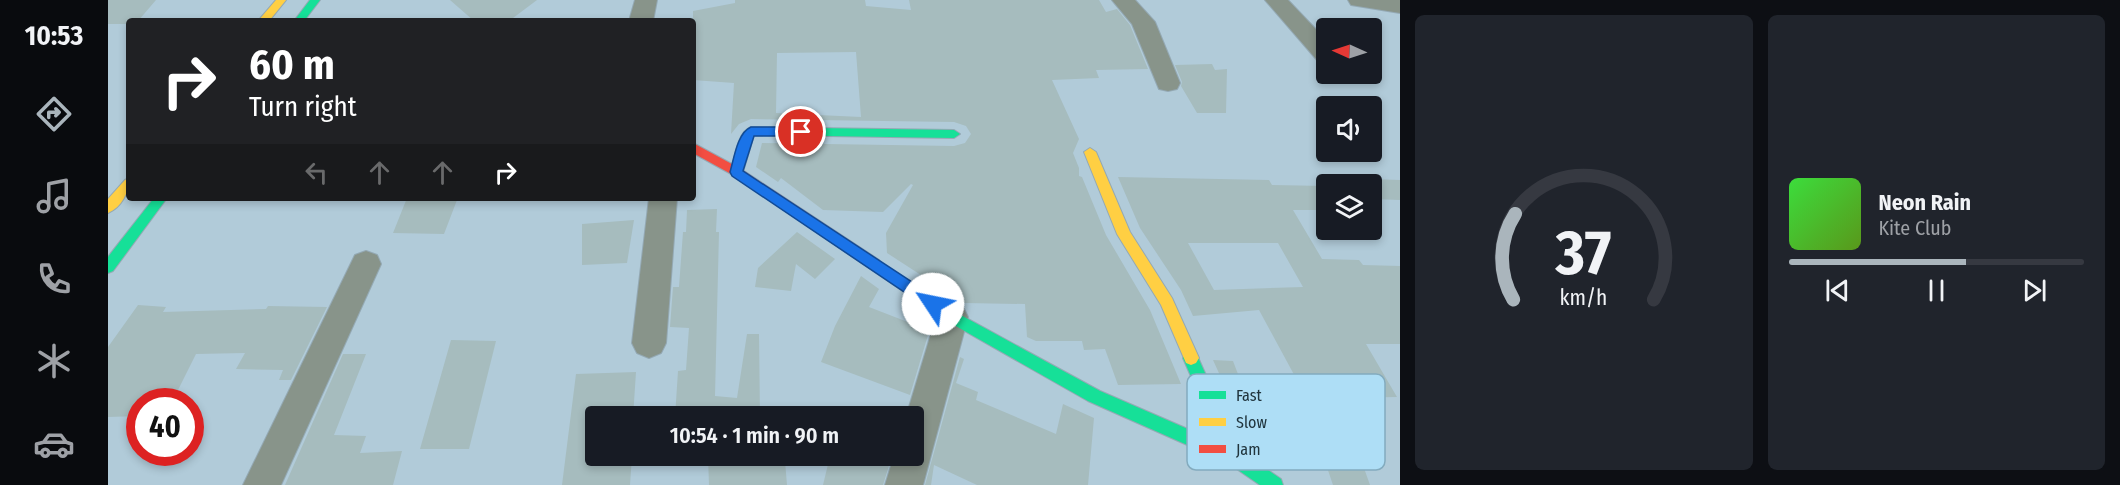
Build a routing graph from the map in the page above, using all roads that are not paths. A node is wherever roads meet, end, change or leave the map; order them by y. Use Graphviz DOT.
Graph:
graph roads {
  1 [pos="280,0"];
  2 [pos="315,0"];
  3 [pos="646,0"];
  4 [pos="1124,0"];
  5 [pos="1276,0"];
  6 [pos="1359,0"];
  7 [pos="1400,6"];
  8 [pos="265,18"];
  9 [pos="301,18"];
  10 [pos="641,18"];
  11 [pos="1316,44"];
  12 [pos="1168,83"];
  13 [pos="954,134"];
  14 [pos="696,149"];
  15 [pos="1090,152"];
  16 [pos="736,172"];
  17 [pos="126,187"];
  18 [pos="159,201"];
  19 [pos="663,201"];
  20 [pos="108,208"];
  21 [pos="366,264"];
  22 [pos="108,267"];
  23 [pos="952,317"];
  24 [pos="649,343"];
  25 [pos="1198,374"];
  26 [pos="924,416"];
  27 [pos="1187,436"];
  28 [pos="909,466"];
  29 [pos="1253,470"];
  30 [pos="262,485"];
  31 [pos="904,485"];
  32 [pos="1275,485"];
  1 -- 8 [label="main road"];
  2 -- 9 [label="main road"];
  3 -- 10 [label="street"];
  4 -- 12 [label="street"];
  5 -- 11 [label="street"];
  6 -- 7 [label="street"];
  13 -- 16 [label="main road"];
  14 -- 16 [label="main road"];
  15 -- 25 [label="main road"];
  16 -- 23 [label="main road"];
  17 -- 20 [label="main road"];
  18 -- 22 [label="main road"];
  19 -- 24 [label="street"];
  21 -- 30 [label="street"];
  23 -- 26 [label="street"];
  23 -- 27 [label="main road"];
  28 -- 31 [label="street"];
  29 -- 32 [label="main road"];
}
